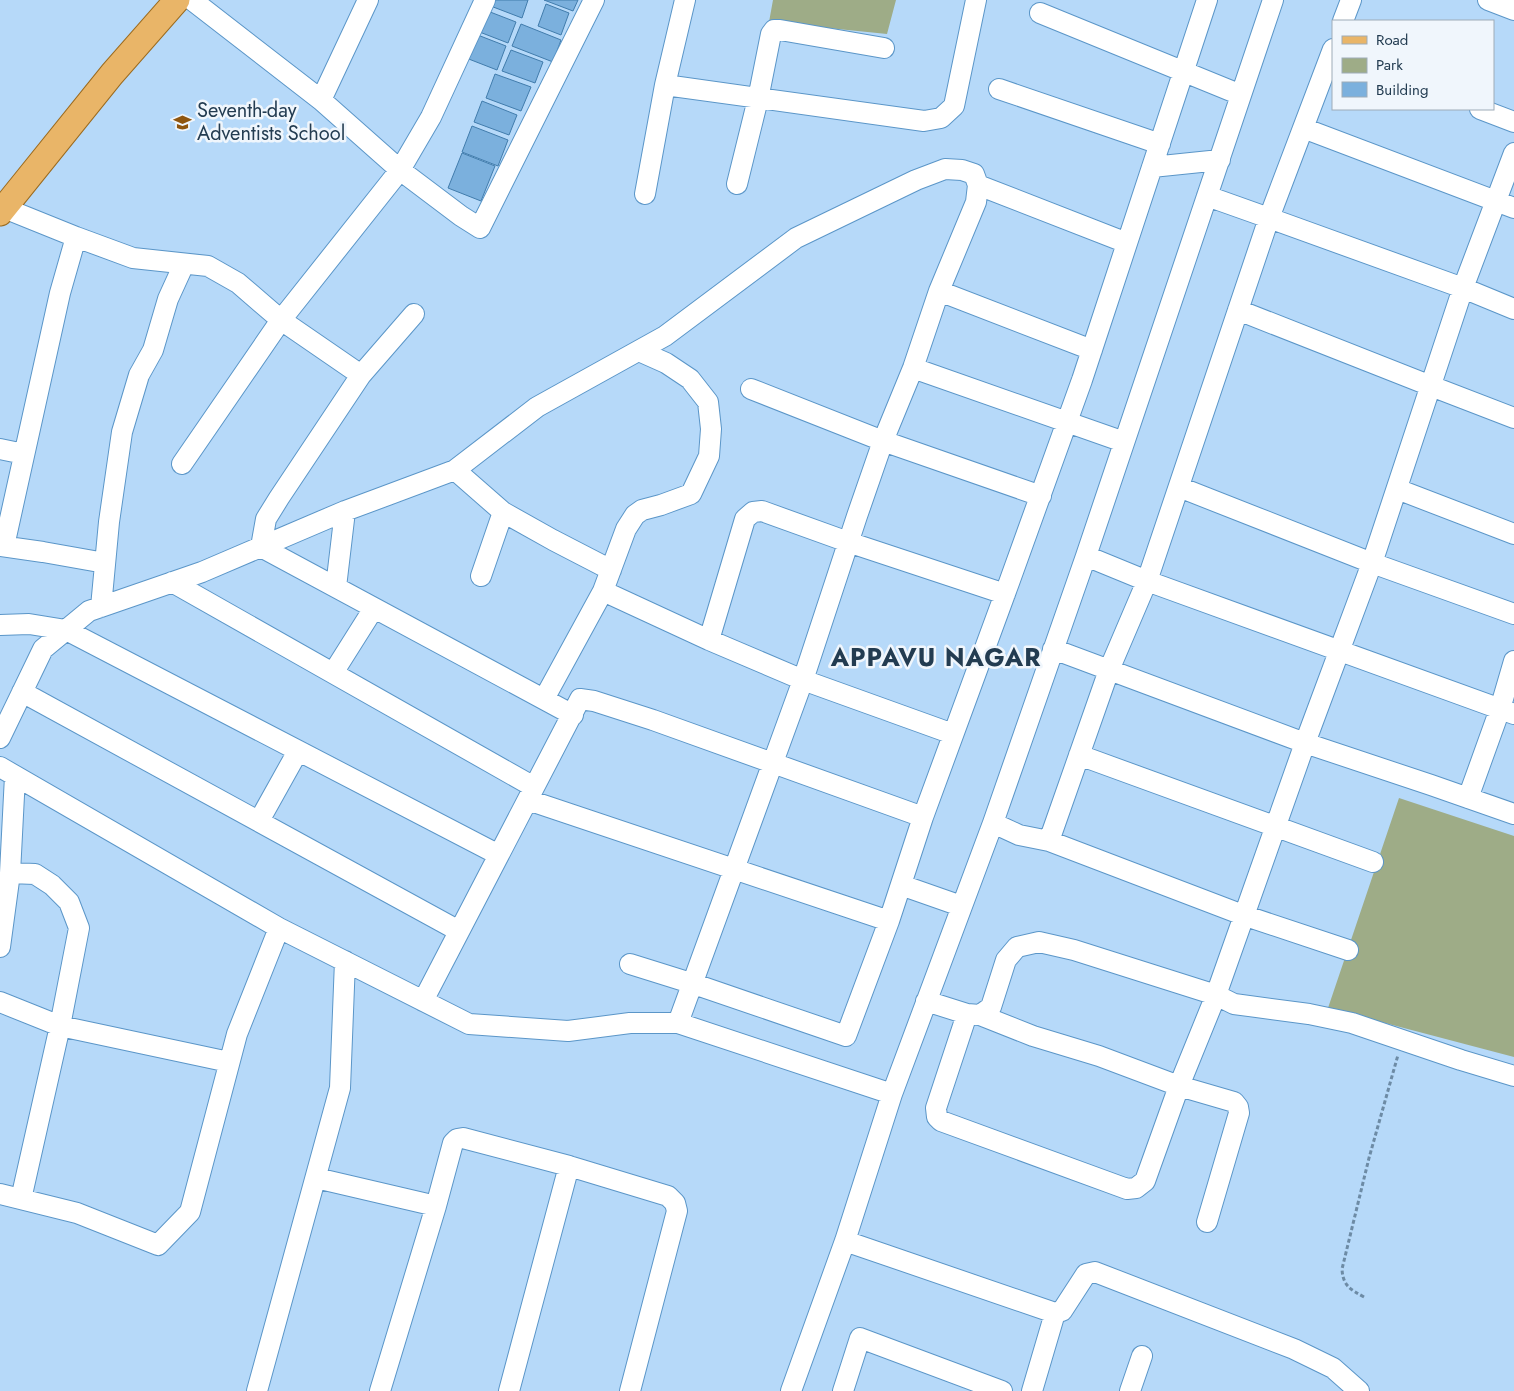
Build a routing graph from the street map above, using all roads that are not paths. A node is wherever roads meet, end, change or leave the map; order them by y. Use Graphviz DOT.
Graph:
graph roads {
  1 [pos="177,0"];
  2 [pos="192,0"];
  3 [pos="368,0"];
  4 [pos="485,0"];
  5 [pos="594,0"];
  6 [pos="685,0"];
  7 [pos="976,0"];
  8 [pos="1207,0"];
  9 [pos="1273,0"];
  10 [pos="1352,0"];
  11 [pos="1488,0"];
  12 [pos="1514,10"];
  13 [pos="1040,13"];
  14 [pos="1343,20"];
  15 [pos="884,48"];
  16 [pos="1332,52"];
  17 [pos="1183,73"];
  18 [pos="665,85"];
  19 [pos="999,89"];
  20 [pos="1241,95"];
  21 [pos="758,98"];
  22 [pos="321,100"];
  23 [pos="1483,110"];
  24 [pos="1514,122"];
  25 [pos="1303,128"];
  26 [pos="1160,144"];
  27 [pos="1514,153"];
  28 [pos="1220,160"];
  29 [pos="1152,167"];
  30 [pos="400,170"];
  31 [pos="737,184"];
  32 [pos="978,185"];
  33 [pos="645,194"];
  34 [pos="1207,196"];
  35 [pos="1505,205"];
  36 [pos="2,210"];
  37 [pos="1269,218"];
  38 [pos="76,237"];
  39 [pos="1127,243"];
  40 [pos="184,264"];
  41 [pos="1463,288"];
  42 [pos="939,291"];
  43 [pos="1238,310"];
  44 [pos="1514,310"];
  45 [pos="414,314"];
  46 [pos="281,320"];
  47 [pos="640,350"];
  48 [pos="1092,350"];
  49 [pos="913,368"];
  50 [pos="361,375"];
  51 [pos="1431,386"];
  52 [pos="751,389"];
  53 [pos="1514,418"];
  54 [pos="1067,422"];
  55 [pos="884,441"];
  56 [pos="1124,442"];
  57 [pos="0,449"];
  58 [pos="24,454"];
  59 [pos="182,464"];
  60 [pos="455,470"];
  61 [pos="1179,487"];
  62 [pos="1397,489"];
  63 [pos="1041,496"];
  64 [pos="345,511"];
  65 [pos="503,512"];
  66 [pos="1514,534"];
  67 [pos="848,542"];
  68 [pos="2,546"];
  69 [pos="260,547"];
  70 [pos="1086,556"];
  71 [pos="105,563"];
  72 [pos="1372,563"];
  73 [pos="611,570"];
  74 [pos="481,576"];
  75 [pos="1147,581"];
  76 [pos="172,582"];
  77 [pos="336,587"];
  78 [pos="603,591"];
  79 [pos="1005,594"];
  80 [pos="101,607"];
  81 [pos="374,608"];
  82 [pos="1514,614"];
  83 [pos="0,625"];
  84 [pos="66,630"];
  85 [pos="709,640"];
  86 [pos="1053,650"];
  87 [pos="1339,650"];
  88 [pos="1514,661"];
  89 [pos="1109,670"];
  90 [pos="333,674"];
  91 [pos="803,680"];
  92 [pos="22,692"];
  93 [pos="544,699"];
  94 [pos="1507,711"];
  95 [pos="573,715"];
  96 [pos="953,734"];
  97 [pos="0,738"];
  98 [pos="1304,743"];
  99 [pos="298,751"];
  100 [pos="1079,755"];
  101 [pos="773,762"];
  102 [pos="7,772"];
  103 [pos="531,794"];
  104 [pos="1468,798"];
  105 [pos="1514,814"];
  106 [pos="923,817"];
  107 [pos="259,821"];
  108 [pos="993,823"];
  109 [pos="1276,827"];
  110 [pos="1049,841"];
  111 [pos="499,856"];
  112 [pos="1373,862"];
  113 [pos="734,869"];
  114 [pos="10,872"];
  115 [pos="901,885"];
  116 [pos="961,906"];
  117 [pos="1243,915"];
  118 [pos="889,920"];
  119 [pos="280,928"];
  120 [pos="459,931"];
  121 [pos="0,947"];
  122 [pos="1348,950"];
  123 [pos="345,961"];
  124 [pos="630,964"];
  125 [pos="694,984"];
  126 [pos="1216,995"];
  127 [pos="422,1001"];
  128 [pos="0,1002"];
  129 [pos="926,1002"];
  130 [pos="974,1015"];
  131 [pos="678,1023"];
  132 [pos="60,1026"];
  133 [pos="229,1062"];
  134 [pos="1514,1076"];
  135 [pos="1180,1086"];
  136 [pos="892,1094"];
  137 [pos="569,1166"];
  138 [pos="316,1178"];
  139 [pos="0,1194"];
  140 [pos="21,1199"];
  141 [pos="436,1206"];
  142 [pos="1206,1222"];
  143 [pos="845,1241"];
  144 [pos="1055,1313"];
  145 [pos="1142,1356"];
  146 [pos="257,1391"];
  147 [pos="380,1391"];
  148 [pos="509,1391"];
  149 [pos="630,1391"];
  150 [pos="791,1391"];
  151 [pos="844,1391"];
  152 [pos="1002,1391"];
  153 [pos="1032,1391"];
  154 [pos="1130,1391"];
  155 [pos="1359,1391"];
  1 -- 36 [label="main road"];
  2 -- 22 [label="street"];
  3 -- 22 [label="street"];
  4 -- 30 [label="street"];
  5 -- 30 [label="street"];
  6 -- 18 [label="street"];
  7 -- 21 [label="street"];
  8 -- 17 [label="street"];
  9 -- 20 [label="street"];
  10 -- 14 [label="street"];
  11 -- 12 [label="street"];
  13 -- 17 [label="street"];
  15 -- 21 [label="street"];
  16 -- 25 [label="street"];
  17 -- 20 [label="street"];
  17 -- 26 [label="street"];
  18 -- 21 [label="street"];
  18 -- 33 [label="street"];
  19 -- 26 [label="street"];
  20 -- 28 [label="street"];
  21 -- 31 [label="street"];
  22 -- 30 [label="street"];
  23 -- 24 [label="street"];
  25 -- 35 [label="street"];
  25 -- 37 [label="street"];
  26 -- 29 [label="street"];
  27 -- 35 [label="street"];
  28 -- 29 [label="street"];
  28 -- 34 [label="street"];
  29 -- 39 [label="street"];
  30 -- 46 [label="street"];
  32 -- 39 [label="street"];
  32 -- 42 [label="street"];
  32 -- 47 [label="street"];
  34 -- 37 [label="street"];
  34 -- 56 [label="street"];
  35 -- 41 [label="street"];
  36 -- 38 [label="street"];
  37 -- 41 [label="street"];
  37 -- 43 [label="street"];
  38 -- 40 [label="street"];
  38 -- 58 [label="street"];
  39 -- 48 [label="street"];
  40 -- 46 [label="street"];
  40 -- 71 [label="street"];
  41 -- 44 [label="street"];
  41 -- 51 [label="street"];
  42 -- 48 [label="street"];
  42 -- 49 [label="street"];
  43 -- 51 [label="street"];
  43 -- 61 [label="street"];
  45 -- 50 [label="street"];
  46 -- 50 [label="street"];
  46 -- 59 [label="street"];
  47 -- 60 [label="street"];
  47 -- 73 [label="street"];
  48 -- 54 [label="street"];
  49 -- 54 [label="street"];
  49 -- 55 [label="street"];
  50 -- 69 [label="street"];
  51 -- 53 [label="street"];
  51 -- 62 [label="street"];
  52 -- 55 [label="street"];
  54 -- 56 [label="street"];
  54 -- 63 [label="street"];
  55 -- 63 [label="street"];
  55 -- 67 [label="street"];
  56 -- 70 [label="street"];
  57 -- 58 [label="street"];
  58 -- 68 [label="street"];
  60 -- 64 [label="street"];
  60 -- 65 [label="street"];
  61 -- 72 [label="street"];
  61 -- 75 [label="street"];
  62 -- 66 [label="street"];
  62 -- 72 [label="street"];
  63 -- 79 [label="street"];
  64 -- 69 [label="street"];
  64 -- 77 [label="street"];
  65 -- 73 [label="street"];
  65 -- 74 [label="street"];
  67 -- 79 [label="street"];
  67 -- 85 [label="street"];
  67 -- 91 [label="street"];
  68 -- 71 [label="street"];
  69 -- 76 [label="street"];
  69 -- 77 [label="street"];
  70 -- 75 [label="street"];
  70 -- 86 [label="street"];
  71 -- 80 [label="street"];
  72 -- 82 [label="street"];
  72 -- 87 [label="street"];
  73 -- 78 [label="street"];
  75 -- 87 [label="street"];
  75 -- 89 [label="street"];
  76 -- 80 [label="street"];
  76 -- 90 [label="street"];
  77 -- 81 [label="street"];
  78 -- 85 [label="street"];
  78 -- 93 [label="street"];
  79 -- 96 [label="street"];
  80 -- 84 [label="street"];
  81 -- 90 [label="street"];
  81 -- 93 [label="street"];
  83 -- 84 [label="street"];
  84 -- 92 [label="street"];
  84 -- 99 [label="street"];
  85 -- 91 [label="street"];
  86 -- 89 [label="street"];
  86 -- 108 [label="street"];
  87 -- 94 [label="street"];
  87 -- 98 [label="street"];
  88 -- 94 [label="street"];
  89 -- 98 [label="street"];
  89 -- 100 [label="street"];
  90 -- 103 [label="street"];
  91 -- 96 [label="street"];
  91 -- 101 [label="street"];
  92 -- 97 [label="street"];
  92 -- 107 [label="street"];
  93 -- 95 [label="street"];
  94 -- 104 [label="street"];
  95 -- 101 [label="street"];
  95 -- 103 [label="street"];
  96 -- 106 [label="street"];
  98 -- 104 [label="street"];
  98 -- 109 [label="street"];
  99 -- 107 [label="street"];
  99 -- 111 [label="street"];
  100 -- 109 [label="street"];
  100 -- 110 [label="street"];
  101 -- 106 [label="street"];
  101 -- 113 [label="street"];
  102 -- 114 [label="street"];
  102 -- 119 [label="street"];
  103 -- 111 [label="street"];
  103 -- 113 [label="street"];
  104 -- 105 [label="street"];
  106 -- 115 [label="street"];
  107 -- 120 [label="street"];
  108 -- 110 [label="street"];
  108 -- 116 [label="street"];
  109 -- 112 [label="street"];
  109 -- 117 [label="street"];
  110 -- 117 [label="street"];
  111 -- 120 [label="street"];
  113 -- 118 [label="street"];
  113 -- 125 [label="street"];
  114 -- 121 [label="street"];
  114 -- 132 [label="street"];
  115 -- 116 [label="street"];
  115 -- 118 [label="street"];
  116 -- 129 [label="street"];
  117 -- 122 [label="street"];
  117 -- 126 [label="street"];
  118 -- 125 [label="street"];
  119 -- 123 [label="street"];
  119 -- 133 [label="street"];
  120 -- 127 [label="street"];
  123 -- 127 [label="street"];
  123 -- 138 [label="street"];
  124 -- 125 [label="street"];
  125 -- 131 [label="street"];
  126 -- 130 [label="street"];
  126 -- 134 [label="street"];
  126 -- 135 [label="street"];
  127 -- 131 [label="street"];
  128 -- 132 [label="street"];
  129 -- 130 [label="street"];
  129 -- 136 [label="street"];
  130 -- 135 [label="street"];
  130 -- 135 [label="street"];
  131 -- 136 [label="street"];
  132 -- 133 [label="street"];
  132 -- 140 [label="street"];
  133 -- 140 [label="street"];
  135 -- 142 [label="street"];
  136 -- 143 [label="street"];
  137 -- 141 [label="street"];
  137 -- 148 [label="street"];
  137 -- 149 [label="street"];
  138 -- 141 [label="street"];
  138 -- 146 [label="street"];
  139 -- 140 [label="street"];
  141 -- 147 [label="street"];
  143 -- 144 [label="street"];
  143 -- 150 [label="street"];
  144 -- 153 [label="street"];
  144 -- 155 [label="street"];
  145 -- 154 [label="street"];
  151 -- 152 [label="street"];
}
